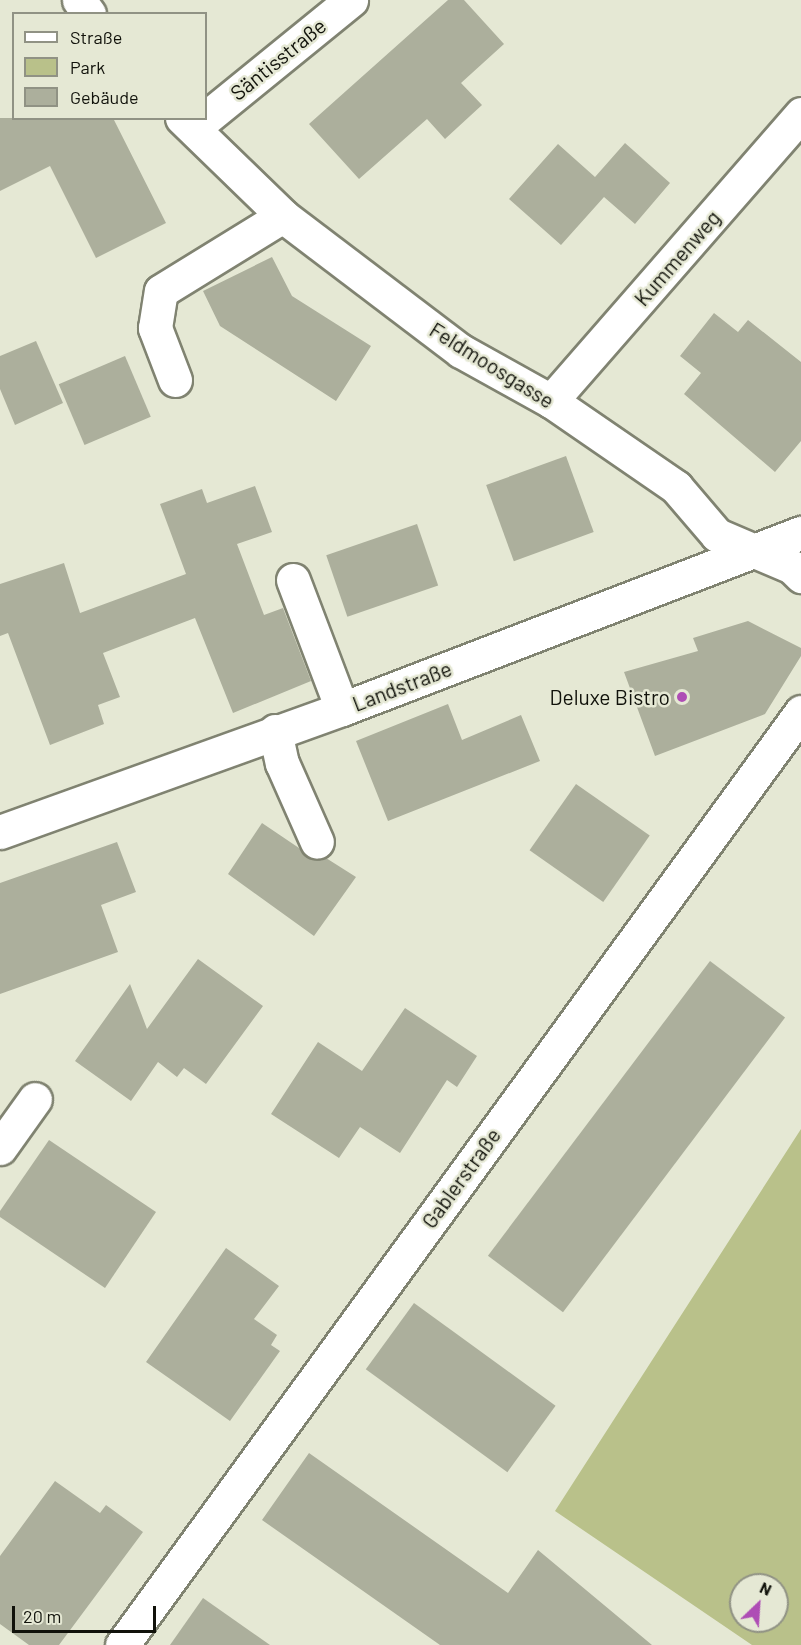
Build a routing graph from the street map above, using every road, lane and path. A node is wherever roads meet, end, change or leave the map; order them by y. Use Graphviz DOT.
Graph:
graph roads {
  1 [pos="351,0"];
  2 [pos="207,112"];
  3 [pos="801,114"];
  4 [pos="196,121"];
  5 [pos="283,216"];
  6 [pos="175,381"];
  7 [pos="551,401"];
  8 [pos="801,533"];
  9 [pos="756,552"];
  10 [pos="801,576"];
  11 [pos="293,580"];
  12 [pos="342,709"];
  13 [pos="801,712"];
  14 [pos="275,732"];
  15 [pos="0,832"];
  16 [pos="317,842"];
  17 [pos="35,1099"];
  18 [pos="0,1148"];
  19 [pos="122,1645"];
  1 -- 2 [label="street, Säntisstraße"];
  3 -- 7 [label="street, Kummenweg"];
  4 -- 5 [label="street, Feldmoosgasse"];
  5 -- 6 [label="street"];
  5 -- 7 [label="street, Feldmoosgasse"];
  7 -- 9 [label="street, Feldmoosgasse"];
  8 -- 9 [label="street, Landstraße"];
  9 -- 10 [label="street, Feldmoosgasse"];
  9 -- 12 [label="street, Landstraße"];
  11 -- 12 [label="street"];
  12 -- 14 [label="street, Landstraße"];
  13 -- 19 [label="street, Gablerstraße"];
  14 -- 15 [label="street, Landstraße"];
  14 -- 16 [label="street"];
  17 -- 18 [label="street"];
}
